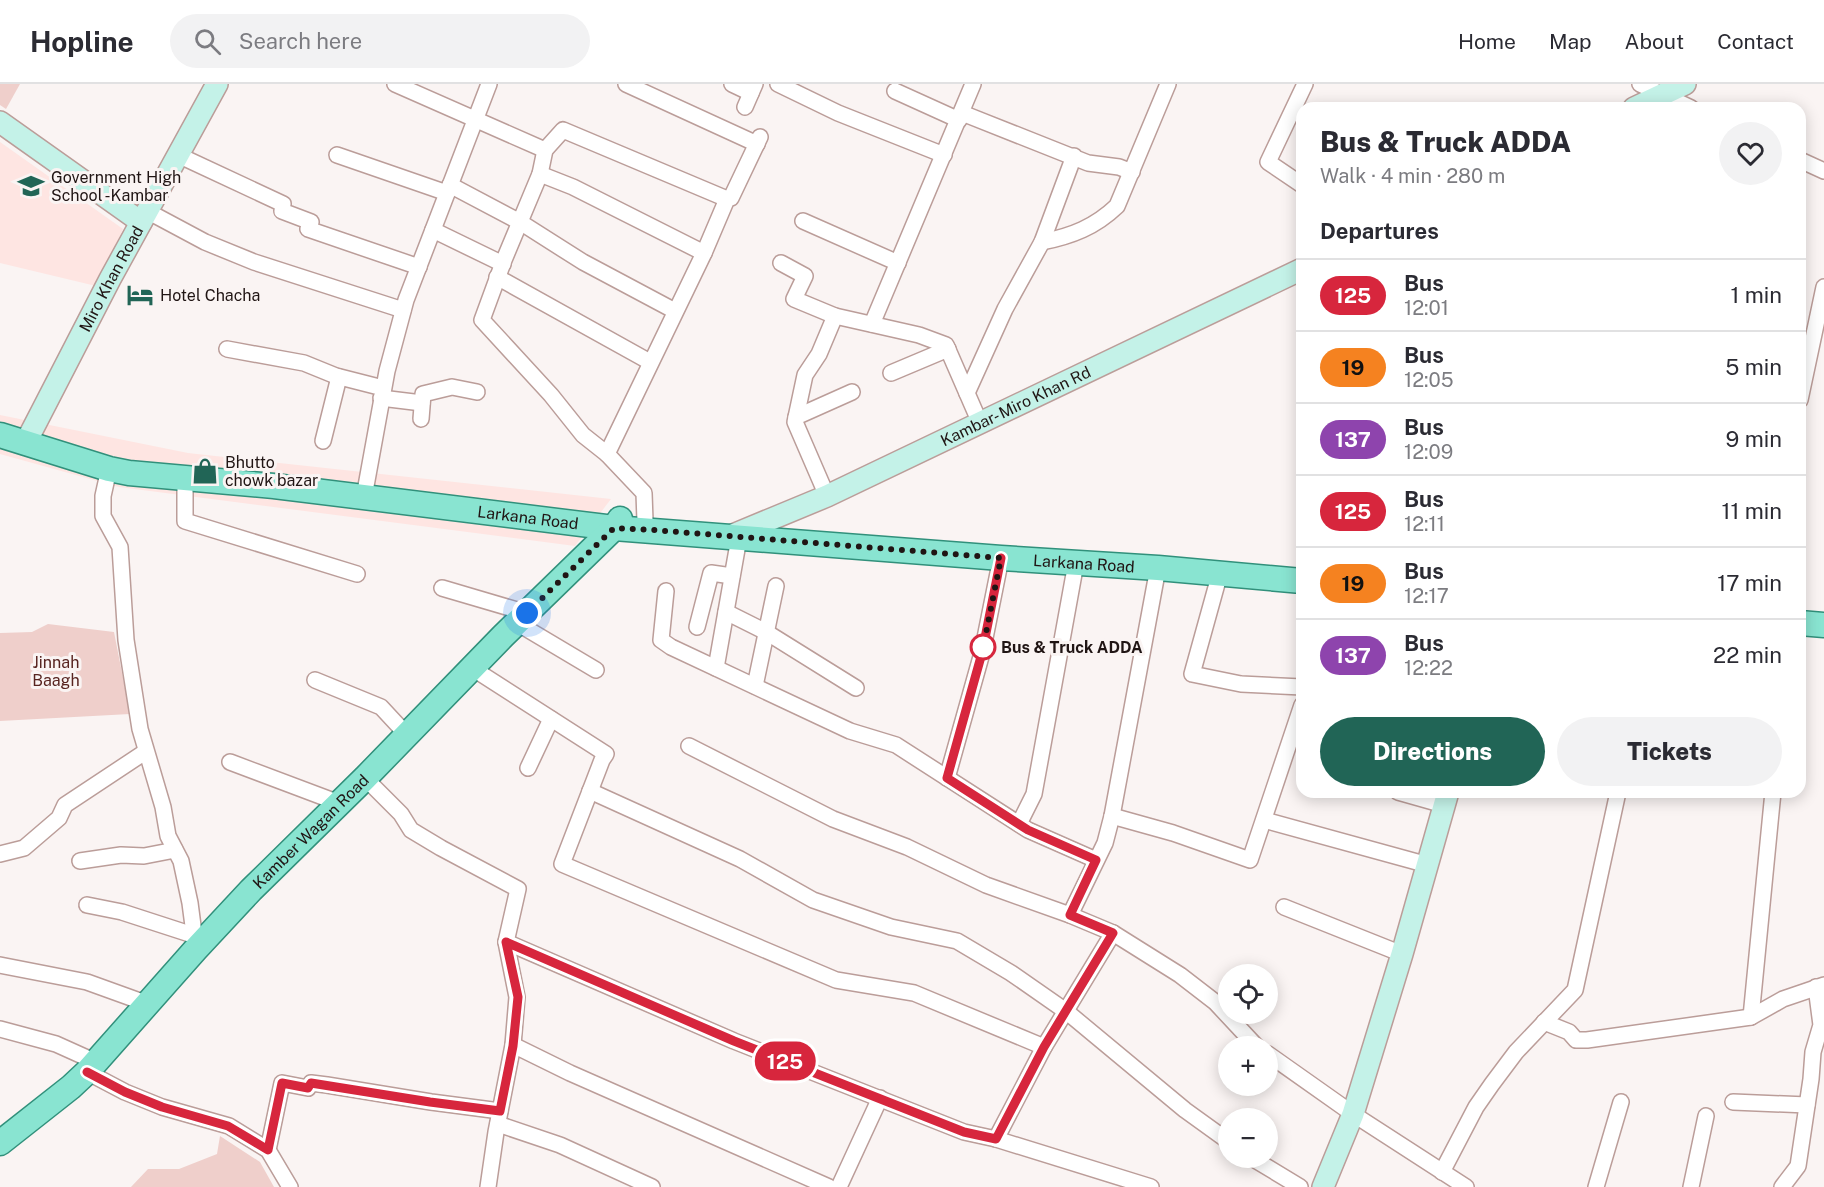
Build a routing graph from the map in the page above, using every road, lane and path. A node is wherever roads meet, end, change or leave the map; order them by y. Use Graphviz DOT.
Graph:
graph roads {
  1 [pos="217,84"];
  2 [pos="396,84"];
  3 [pos="489,84"];
  4 [pos="626,84"];
  5 [pos="732,84"];
  6 [pos="778,84"];
  7 [pos="973,84"];
  8 [pos="1168,84"];
  9 [pos="1305,84"];
  10 [pos="1640,84"];
  11 [pos="1685,84"];
  12 [pos="1658,89"];
  13 [pos="895,91"];
  14 [pos="750,95"];
  15 [pos="1296,102"];
  16 [pos="1642,102"];
  17 [pos="1681,102"];
  18 [pos="1296,103"];
  19 [pos="960,116"];
  20 [pos="477,119"];
  21 [pos="0,122"];
  22 [pos="545,150"];
  23 [pos="178,154"];
  24 [pos="337,154"];
  25 [pos="944,155"];
  26 [pos="1074,156"];
  27 [pos="1806,163"];
  28 [pos="1824,171"];
  29 [pos="1132,172"];
  30 [pos="540,174"];
  31 [pos="1296,181"];
  32 [pos="449,189"];
  33 [pos="727,199"];
  34 [pos="144,216"];
  35 [pos="802,221"];
  36 [pos="520,222"];
  37 [pos="433,230"];
  38 [pos="1042,242"];
  39 [pos="704,253"];
  40 [pos="781,263"];
  41 [pos="898,263"];
  42 [pos="418,267"];
  43 [pos="500,271"];
  44 [pos="1296,272"];
  45 [pos="1824,287"];
  46 [pos="403,310"];
  47 [pos="675,311"];
  48 [pos="835,316"];
  49 [pos="872,324"];
  50 [pos="227,349"];
  51 [pos="948,349"];
  52 [pos="650,362"];
  53 [pos="1806,372"];
  54 [pos="891,373"];
  55 [pos="339,377"];
  56 [pos="477,392"];
  57 [pos="852,392"];
  58 [pos="382,393"];
  59 [pos="967,393"];
  60 [pos="422,403"];
  61 [pos="796,417"];
  62 [pos="421,419"];
  63 [pos="980,423"];
  64 [pos="0,435"];
  65 [pos="26,441"];
  66 [pos="323,441"];
  67 [pos="607,454"];
  68 [pos="78,458"];
  69 [pos="109,469"];
  70 [pos="185,479"];
  71 [pos="366,486"];
  72 [pos="827,496"];
  73 [pos="645,521"];
  74 [pos="617,524"];
  75 [pos="739,534"];
  76 [pos="920,546"];
  77 [pos="1001,558"];
  78 [pos="1076,563"];
  79 [pos="1296,567"];
  80 [pos="1158,568"];
  81 [pos="1220,573"];
  82 [pos="357,574"];
  83 [pos="732,576"];
  84 [pos="1296,580"];
  85 [pos="777,586"];
  86 [pos="442,588"];
  87 [pos="666,591"];
  88 [pos="1806,610"];
  89 [pos="726,612"];
  90 [pos="1824,612"];
  91 [pos="522,618"];
  92 [pos="1806,624"];
  93 [pos="1824,625"];
  94 [pos="698,627"];
  95 [pos="766,632"];
  96 [pos="472,668"];
  97 [pos="717,668"];
  98 [pos="596,670"];
  99 [pos="315,680"];
  100 [pos="755,686"];
  101 [pos="1296,687"];
  102 [pos="856,688"];
  103 [pos="551,719"];
  104 [pos="1296,723"];
  105 [pos="407,735"];
  106 [pos="689,746"];
  107 [pos="145,752"];
  108 [pos="230,762"];
  109 [pos="528,768"];
  110 [pos="365,778"];
  111 [pos="947,778"];
  112 [pos="590,791"];
  113 [pos="1446,798"];
  114 [pos="1617,798"];
  115 [pos="1772,798"];
  116 [pos="339,803"];
  117 [pos="1112,816"];
  118 [pos="1264,820"];
  119 [pos="1019,824"];
  120 [pos="175,850"];
  121 [pos="0,854"];
  122 [pos="1096,860"];
  123 [pos="80,861"];
  124 [pos="1428,865"];
  125 [pos="87,905"];
  126 [pos="1284,907"];
  127 [pos="1070,915"];
  128 [pos="1113,933"];
  129 [pos="506,942"];
  130 [pos="196,943"];
  131 [pos="1402,954"];
  132 [pos="0,965"];
  133 [pos="1820,986"];
  134 [pos="148,1004"];
  135 [pos="1066,1012"];
  136 [pos="1751,1017"];
  137 [pos="1544,1022"];
  138 [pos="0,1029"];
  139 [pos="1247,1036"];
  140 [pos="513,1046"];
  141 [pos="1044,1047"];
  142 [pos="1278,1061"];
  143 [pos="92,1067"];
  144 [pos="1814,1097"];
  145 [pos="880,1098"];
  146 [pos="1621,1102"];
  147 [pos="1733,1102"];
  148 [pos="1353,1114"];
  149 [pos="1706,1116"];
  150 [pos="499,1117"];
  151 [pos="1218,1134"];
  152 [pos="996,1139"];
  153 [pos="0,1143"];
  154 [pos="268,1150"];
  155 [pos="1269,1168"];
  156 [pos="1442,1172"];
  157 [pos="1140,1185"];
  158 [pos="290,1187"];
  159 [pos="488,1187"];
  160 [pos="652,1187"];
  161 [pos="829,1187"];
  162 [pos="839,1187"];
  163 [pos="1300,1187"];
  164 [pos="1323,1187"];
  165 [pos="1466,1187"];
  166 [pos="1596,1187"];
  167 [pos="1691,1187"];
  168 [pos="1782,1187"];
  1 -- 23 [label="main road, Miro Khan Road"];
  2 -- 20 [label="street"];
  3 -- 20 [label="street"];
  4 -- 33 [label="street"];
  5 -- 14 [label="street"];
  6 -- 25 [label="street"];
  7 -- 19 [label="street"];
  8 -- 29 [label="street"];
  9 -- 15 [label="street"];
  10 -- 12 [label="street"];
  11 -- 12 [label="main road"];
  12 -- 16 [label="main road"];
  12 -- 17 [label="street"];
  13 -- 19 [label="street"];
  18 -- 31 [label="street"];
  19 -- 25 [label="street"];
  19 -- 26 [label="street"];
  20 -- 22 [label="street"];
  20 -- 32 [label="street"];
  21 -- 34 [label="main road"];
  22 -- 30 [label="street"];
  22 -- 33 [label="street"];
  23 -- 34 [label="main road, Miro Khan Road"];
  23 -- 42 [label="street"];
  24 -- 32 [label="street"];
  25 -- 41 [label="street"];
  26 -- 29 [label="street"];
  26 -- 38 [label="street"];
  27 -- 28 [label="street"];
  29 -- 38 [label="street"];
  30 -- 36 [label="street"];
  30 -- 39 [label="street"];
  32 -- 36 [label="street"];
  32 -- 37 [label="street"];
  33 -- 39 [label="street"];
  34 -- 46 [label="street"];
  34 -- 65 [label="main road, Miro Khan Road"];
  35 -- 41 [label="street"];
  36 -- 43 [label="street"];
  36 -- 47 [label="street"];
  37 -- 42 [label="street"];
  37 -- 43 [label="street"];
  38 -- 59 [label="street"];
  39 -- 47 [label="street"];
  40 -- 48 [label="street"];
  41 -- 49 [label="street"];
  42 -- 46 [label="street"];
  43 -- 52 [label="street"];
  43 -- 67 [label="street"];
  44 -- 63 [label="main road, Kambar- Miro Khan Rd"];
  45 -- 53 [label="street"];
  46 -- 58 [label="street"];
  47 -- 52 [label="street"];
  48 -- 49 [label="street"];
  48 -- 61 [label="street"];
  49 -- 51 [label="street"];
  50 -- 55 [label="street"];
  51 -- 54 [label="street"];
  51 -- 59 [label="street"];
  52 -- 67 [label="street"];
  55 -- 58 [label="street"];
  55 -- 66 [label="street"];
  56 -- 60 [label="street"];
  57 -- 61 [label="street"];
  58 -- 60 [label="street"];
  58 -- 71 [label="street"];
  59 -- 63 [label="street"];
  60 -- 62 [label="street"];
  61 -- 72 [label="street"];
  63 -- 72 [label="main road, Kambar- Miro Khan Rd"];
  64 -- 65 [label="main road, Larkana Road"];
  65 -- 68 [label="main road, Larkana Road"];
  67 -- 73 [label="street"];
  68 -- 69 [label="main road, Larkana Road"];
  68 -- 71 [label="main road, Larkana Road"];
  69 -- 70 [label="main road, Larkana Road"];
  69 -- 107 [label="street"];
  70 -- 74 [label="main road, Larkana Road"];
  70 -- 82 [label="street"];
  71 -- 74 [label="main road, Larkana Road"];
  72 -- 75 [label="main road, Kambar- Miro Khan Rd"];
  73 -- 74 [label="main road, Larkana Road"];
  73 -- 75 [label="main road, Larkana Road"];
  74 -- 75 [label="main road, Larkana Road"];
  74 -- 91 [label="main road, Kamber Wagan Road"];
  75 -- 76 [label="main road, Larkana Road"];
  75 -- 83 [label="street"];
  76 -- 77 [label="main road, Larkana Road"];
  76 -- 79 [label="main road, Larkana Road"];
  77 -- 78 [label="main road, Larkana Road"];
  77 -- 111 [label="street"];
  78 -- 80 [label="main road, Larkana Road"];
  78 -- 119 [label="street"];
  80 -- 81 [label="main road, Larkana Road"];
  80 -- 117 [label="street"];
  81 -- 84 [label="main road, Larkana Road"];
  81 -- 101 [label="street"];
  83 -- 89 [label="street"];
  83 -- 94 [label="street"];
  85 -- 95 [label="street"];
  86 -- 91 [label="street"];
  87 -- 97 [label="street"];
  88 -- 90 [label="main road"];
  89 -- 95 [label="street"];
  89 -- 97 [label="street"];
  91 -- 96 [label="main road, Kamber Wagan Road"];
  91 -- 98 [label="street"];
  92 -- 93 [label="main road"];
  95 -- 100 [label="street"];
  95 -- 102 [label="street"];
  96 -- 103 [label="street"];
  96 -- 105 [label="main road, Kamber Wagan Road"];
  97 -- 100 [label="street"];
  99 -- 105 [label="street"];
  100 -- 111 [label="street"];
  103 -- 109 [label="street"];
  103 -- 112 [label="street"];
  104 -- 118 [label="street"];
  105 -- 110 [label="main road, Kamber Wagan Road"];
  106 -- 127 [label="street"];
  107 -- 120 [label="street"];
  107 -- 121 [label="street"];
  108 -- 116 [label="street"];
  110 -- 116 [label="main road, Kamber Wagan Road"];
  110 -- 129 [label="street"];
  111 -- 119 [label="street"];
  112 -- 135 [label="street"];
  112 -- 141 [label="street"];
  113 -- 124 [label="main road"];
  114 -- 137 [label="street"];
  115 -- 136 [label="street"];
  116 -- 130 [label="main road, Kamber Wagan Road"];
  117 -- 118 [label="street"];
  117 -- 122 [label="street"];
  118 -- 124 [label="street"];
  119 -- 122 [label="street"];
  120 -- 123 [label="street"];
  120 -- 130 [label="street"];
  122 -- 127 [label="street"];
  124 -- 131 [label="main road"];
  125 -- 130 [label="street"];
  126 -- 131 [label="street"];
  127 -- 128 [label="street"];
  128 -- 135 [label="street"];
  128 -- 139 [label="street"];
  129 -- 140 [label="street"];
  129 -- 145 [label="street"];
  130 -- 134 [label="main road, Kamber Wagan Road"];
  131 -- 148 [label="main road"];
  132 -- 134 [label="street"];
  133 -- 136 [label="street"];
  133 -- 144 [label="street"];
  134 -- 143 [label="main road, Kamber Wagan Road"];
  135 -- 141 [label="street"];
  135 -- 151 [label="street"];
  136 -- 137 [label="street"];
  137 -- 156 [label="street"];
  138 -- 143 [label="street"];
  140 -- 150 [label="street"];
  140 -- 161 [label="street"];
  141 -- 152 [label="street"];
  142 -- 148 [label="street"];
  143 -- 153 [label="main road, Kamber Wagan Road"];
  143 -- 154 [label="street"];
  144 -- 147 [label="street"];
  144 -- 168 [label="street"];
  145 -- 152 [label="street"];
  145 -- 162 [label="street"];
  146 -- 166 [label="street"];
  148 -- 156 [label="street"];
  148 -- 164 [label="main road"];
  149 -- 167 [label="street"];
  150 -- 154 [label="street"];
  150 -- 159 [label="street"];
  150 -- 160 [label="street"];
  152 -- 157 [label="street"];
  154 -- 158 [label="street"];
  155 -- 163 [label="street"];
  156 -- 165 [label="street"];
}
